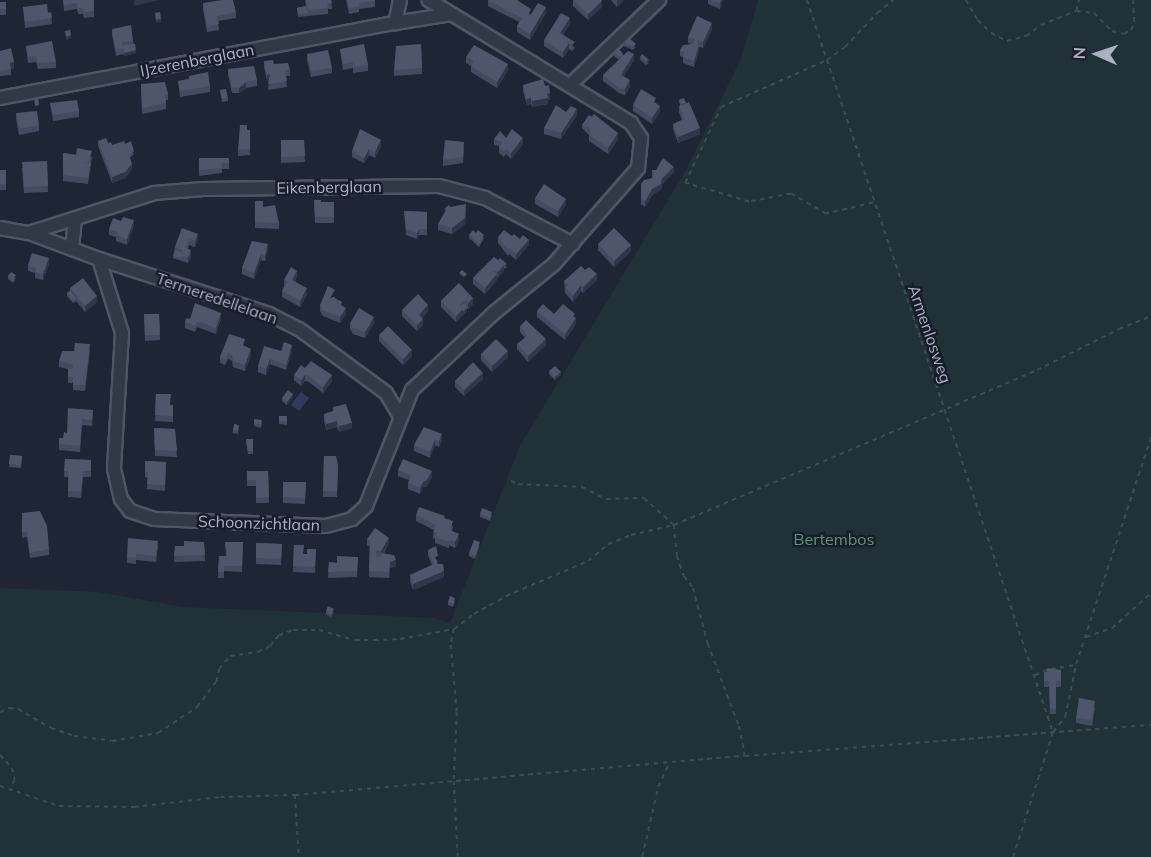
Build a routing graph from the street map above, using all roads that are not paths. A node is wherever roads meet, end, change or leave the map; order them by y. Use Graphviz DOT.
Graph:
graph roads {
  1 [pos="400,0"];
  2 [pos="429,0"];
  3 [pos="659,0"];
  4 [pos="451,14"];
  5 [pos="395,23"];
  6 [pos="571,84"];
  7 [pos="0,98"];
  8 [pos="75,218"];
  9 [pos="0,228"];
  10 [pos="29,233"];
  11 [pos="573,244"];
  12 [pos="72,248"];
  13 [pos="99,259"];
  14 [pos="412,390"];
  15 [pos="386,393"];
  16 [pos="400,416"];
  1 -- 5 [label="street"];
  2 -- 4 [label="street, Schoonzichtlaan"];
  3 -- 6 [label="street"];
  4 -- 5 [label="street, IJzerenberglaan"];
  4 -- 6 [label="street, Schoonzichtlaan"];
  5 -- 7 [label="street, IJzerenberglaan"];
  6 -- 11 [label="street, Schoonzichtlaan"];
  8 -- 10 [label="street, Eikenberglaan"];
  8 -- 11 [label="street, Eikenberglaan"];
  8 -- 12 [label="street"];
  9 -- 10 [label="street"];
  10 -- 12 [label="street"];
  11 -- 14 [label="street, Schoonzichtlaan"];
  12 -- 13 [label="street"];
  13 -- 15 [label="street, Termeredellelaan"];
  13 -- 16 [label="street, Schoonzichtlaan"];
  14 -- 15 [label="street"];
  14 -- 16 [label="street, Schoonzichtlaan"];
  15 -- 16 [label="street, Termeredellelaan"];
}
